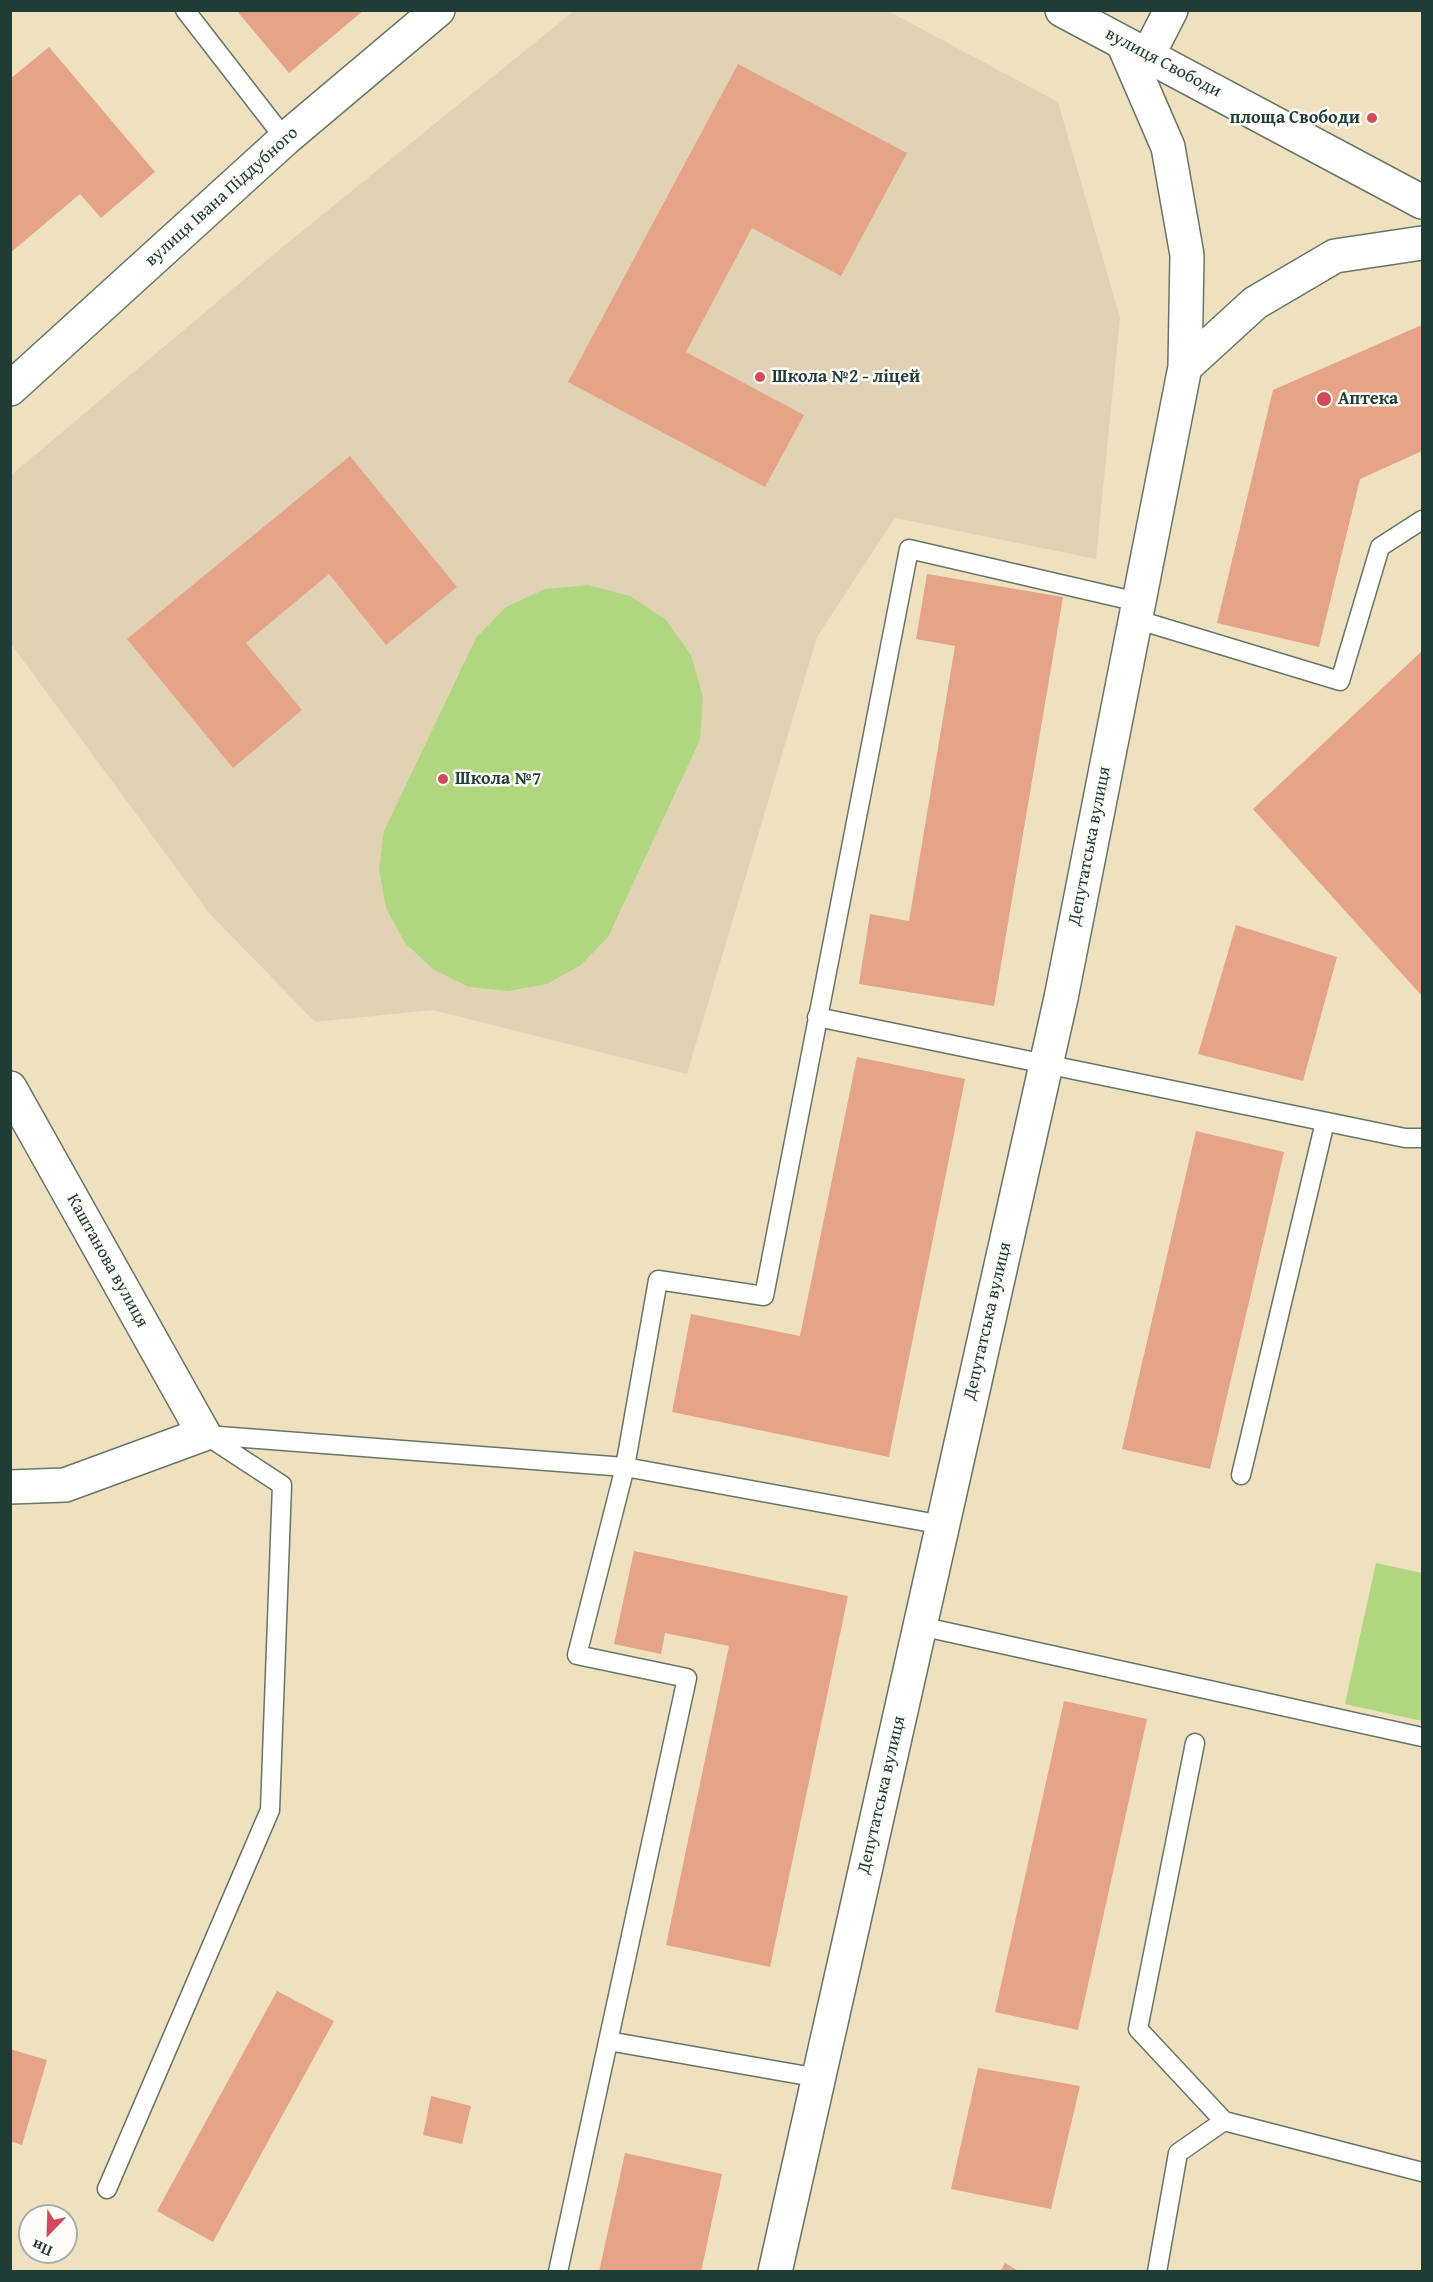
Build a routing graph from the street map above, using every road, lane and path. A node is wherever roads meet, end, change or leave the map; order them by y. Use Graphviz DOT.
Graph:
graph roads {
  1 [pos="185,10"];
  2 [pos="438,10"];
  3 [pos="1171,10"];
  4 [pos="1082,15"];
  5 [pos="1136,48"];
  6 [pos="285,139"];
  7 [pos="1422,202"];
  8 [pos="1422,243"];
  9 [pos="1185,367"];
  10 [pos="10,389"];
  11 [pos="1422,520"];
  12 [pos="1137,611"];
  13 [pos="818,1017"];
  14 [pos="1046,1065"];
  15 [pos="10,1088"];
  16 [pos="1325,1122"];
  17 [pos="1422,1138"];
  18 [pos="204,1434"];
  19 [pos="625,1467"];
  20 [pos="1241,1475"];
  21 [pos="10,1487"];
  22 [pos="943,1525"];
  23 [pos="920,1626"];
  24 [pos="1422,1737"];
  25 [pos="1195,1743"];
  26 [pos="608,2041"];
  27 [pos="819,2078"];
  28 [pos="1224,2121"];
  29 [pos="1422,2172"];
  30 [pos="107,2189"];
  31 [pos="558,2271"];
  32 [pos="775,2271"];
  33 [pos="1157,2271"];
  1 -- 6 [label="lane"];
  2 -- 6 [label="street, вулиця Івана Піддубного"];
  3 -- 5 [label="street"];
  4 -- 5 [label="street, вулиця Свободи"];
  5 -- 7 [label="street, вулиця Свободи"];
  5 -- 9 [label="street, Депутатська вулиця"];
  6 -- 10 [label="street, вулиця Івана Піддубного"];
  8 -- 9 [label="street"];
  9 -- 12 [label="street, Депутатська вулиця"];
  11 -- 12 [label="lane"];
  12 -- 13 [label="lane"];
  12 -- 14 [label="street, Депутатська вулиця"];
  13 -- 14 [label="lane"];
  13 -- 19 [label="lane"];
  14 -- 16 [label="lane"];
  14 -- 22 [label="street, Депутатська вулиця"];
  15 -- 18 [label="street, Каштанова вулиця"];
  16 -- 17 [label="lane"];
  16 -- 20 [label="lane"];
  18 -- 19 [label="lane"];
  18 -- 21 [label="street"];
  18 -- 30 [label="lane"];
  19 -- 22 [label="lane"];
  19 -- 26 [label="lane"];
  22 -- 23 [label="street, Депутатська вулиця"];
  23 -- 24 [label="lane"];
  23 -- 27 [label="street, Депутатська вулиця"];
  25 -- 28 [label="lane"];
  26 -- 27 [label="lane"];
  26 -- 31 [label="lane"];
  27 -- 32 [label="street, Депутатська вулиця"];
  28 -- 29 [label="lane"];
  28 -- 33 [label="lane"];
}
